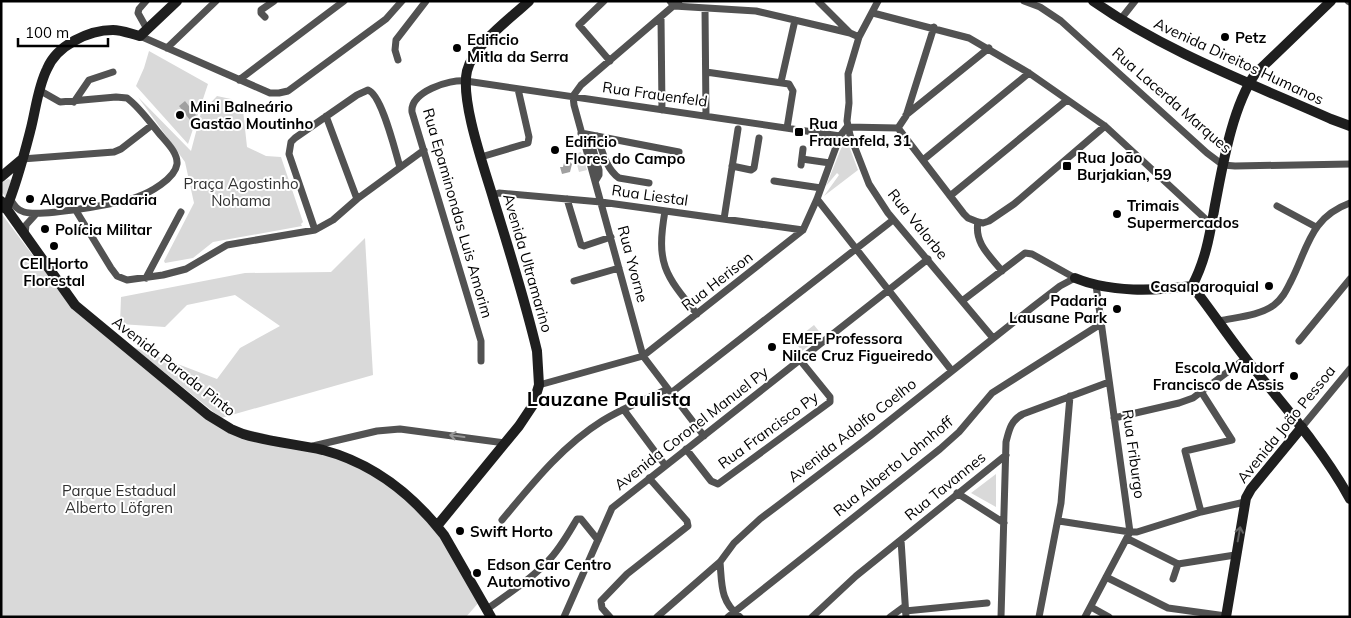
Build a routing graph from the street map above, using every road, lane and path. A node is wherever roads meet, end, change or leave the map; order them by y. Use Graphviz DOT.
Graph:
graph roads {
  1 [pos="146,1"];
  2 [pos="177,1"];
  3 [pos="216,1"];
  4 [pos="274,1"];
  5 [pos="344,1"];
  6 [pos="402,1"];
  7 [pos="426,1"];
  8 [pos="530,1"];
  9 [pos="604,1"];
  10 [pos="818,1"];
  11 [pos="878,1"];
  12 [pos="1024,1"];
  13 [pos="1093,1"];
  14 [pos="1135,1"];
  15 [pos="1331,1"];
  16 [pos="674,3"];
  17 [pos="706,8"];
  18 [pos="873,13"];
  19 [pos="265,17"];
  20 [pos="661,17"];
  21 [pos="795,20"];
  22 [pos="1120,20"];
  23 [pos="148,28"];
  24 [pos="934,28"];
  25 [pos="850,33"];
  26 [pos="140,36"];
  27 [pos="859,38"];
  28 [pos="167,48"];
  29 [pos="989,48"];
  30 [pos="398,60"];
  31 [pos="610,61"];
  32 [pos="113,72"];
  33 [pos="706,72"];
  34 [pos="1029,73"];
  35 [pos="239,80"];
  36 [pos="466,81"];
  37 [pos="781,82"];
  38 [pos="1249,82"];
  39 [pos="518,89"];
  40 [pos="39,90"];
  41 [pos="573,96"];
  42 [pos="1067,100"];
  43 [pos="74,102"];
  44 [pos="662,110"];
  45 [pos="326,116"];
  46 [pos="706,116"];
  47 [pos="906,116"];
  48 [pos="152,125"];
  49 [pos="1105,126"];
  50 [pos="1350,126"];
  51 [pos="847,127"];
  52 [pos="787,128"];
  53 [pos="898,128"];
  54 [pos="738,129"];
  55 [pos="589,135"];
  56 [pos="840,136"];
  57 [pos="759,138"];
  58 [pos="803,149"];
  59 [pos="424,150"];
  60 [pos="679,152"];
  61 [pos="481,157"];
  62 [pos="22,159"];
  63 [pos="923,160"];
  64 [pos="830,163"];
  65 [pos="1350,164"];
  66 [pos="1223,165"];
  67 [pos="732,166"];
  68 [pos="400,167"];
  69 [pos="3,176"];
  70 [pos="16,181"];
  71 [pos="774,181"];
  72 [pos="649,183"];
  73 [pos="821,188"];
  74 [pos="492,195"];
  75 [pos="950,196"];
  76 [pos="567,198"];
  77 [pos="357,199"];
  78 [pos="817,199"];
  79 [pos="601,202"];
  80 [pos="6,203"];
  81 [pos="1350,204"];
  82 [pos="1277,206"];
  83 [pos="75,209"];
  84 [pos="665,211"];
  85 [pos="181,212"];
  86 [pos="36,214"];
  87 [pos="724,219"];
  88 [pos="893,220"];
  89 [pos="978,222"];
  90 [pos="1212,225"];
  91 [pos="1316,227"];
  92 [pos="315,230"];
  93 [pos="803,230"];
  94 [pos="25,235"];
  95 [pos="611,237"];
  96 [pos="857,248"];
  97 [pos="928,259"];
  98 [pos="619,268"];
  99 [pos="1002,271"];
  100 [pos="1070,275"];
  101 [pos="146,278"];
  102 [pos="1350,279"];
  103 [pos="574,281"];
  104 [pos="1096,285"];
  105 [pos="1192,286"];
  106 [pos="889,290"];
  107 [pos="962,301"];
  108 [pos="697,314"];
  109 [pos="1219,321"];
  110 [pos="1102,325"];
  111 [pos="993,338"];
  112 [pos="1299,341"];
  113 [pos="643,356"];
  114 [pos="1246,358"];
  115 [pos="800,360"];
  116 [pos="481,361"];
  117 [pos="1350,369"];
  118 [pos="952,371"];
  119 [pos="1109,382"];
  120 [pos="539,385"];
  121 [pos="670,391"];
  122 [pos="1202,393"];
  123 [pos="1070,396"];
  124 [pos="624,410"];
  125 [pos="1114,418"];
  126 [pos="1302,427"];
  127 [pos="704,436"];
  128 [pos="505,443"];
  129 [pos="309,447"];
  130 [pos="686,449"];
  131 [pos="1006,454"];
  132 [pos="665,465"];
  133 [pos="649,478"];
  134 [pos="957,493"];
  135 [pos="1350,499"];
  136 [pos="1245,502"];
  137 [pos="1201,512"];
  138 [pos="502,520"];
  139 [pos="1059,521"];
  140 [pos="1004,523"];
  141 [pos="437,526"];
  142 [pos="1129,536"];
  143 [pos="598,540"];
  144 [pos="901,540"];
  145 [pos="1235,555"];
  146 [pos="720,562"];
  147 [pos="1178,564"];
  148 [pos="1106,577"];
  149 [pos="1173,580"];
  150 [pos="987,603"];
  151 [pos="1091,607"];
  152 [pos="905,611"];
  153 [pos="489,613"];
  154 [pos="734,615"];
  155 [pos="1226,616"];
  156 [pos="564,617"];
  157 [pos="610,617"];
  158 [pos="657,617"];
  159 [pos="812,617"];
  160 [pos="890,617"];
  161 [pos="1001,617"];
  162 [pos="1039,617"];
  163 [pos="1086,617"];
  164 [pos="1109,617"];
  1 -- 23 [label="street"];
  2 -- 23 [label="street"];
  3 -- 28 [label="street"];
  4 -- 19 [label="street"];
  5 -- 35 [label="street"];
  6 -- 35 [label="street"];
  7 -- 30 [label="street"];
  8 -- 36 [label="street, Avenida Ultramarino"];
  9 -- 31 [label="street"];
  10 -- 25 [label="street"];
  11 -- 18 [label="street, Rua Valorbe"];
  12 -- 66 [label="street, Rua Lacerda Marques"];
  13 -- 22 [label="street, Avenida Direitos Humanos"];
  14 -- 22 [label="street"];
  15 -- 38 [label="street"];
  16 -- 17 [label="street"];
  16 -- 20 [label="street"];
  17 -- 21 [label="street"];
  17 -- 33 [label="street"];
  18 -- 24 [label="street"];
  18 -- 27 [label="street, Rua Valorbe"];
  20 -- 31 [label="street"];
  20 -- 44 [label="street"];
  21 -- 25 [label="street"];
  21 -- 37 [label="street"];
  22 -- 38 [label="street, Avenida Direitos Humanos"];
  23 -- 26 [label="street"];
  24 -- 29 [label="street"];
  24 -- 47 [label="street"];
  25 -- 27 [label="street"];
  26 -- 28 [label="street"];
  26 -- 40 [label="street"];
  27 -- 51 [label="street, Rua Valorbe"];
  28 -- 35 [label="street"];
  29 -- 34 [label="street"];
  29 -- 47 [label="street"];
  31 -- 41 [label="street"];
  32 -- 43 [label="street"];
  33 -- 37 [label="street"];
  33 -- 46 [label="street"];
  34 -- 42 [label="street"];
  34 -- 63 [label="street"];
  36 -- 39 [label="street, Rua Frauenfeld"];
  36 -- 59 [label="street, Rua Epaminondas Luis Amorim"];
  36 -- 61 [label="street, Avenida Ultramarino"];
  37 -- 52 [label="street"];
  38 -- 50 [label="street, Avenida Direitos Humanos"];
  38 -- 66 [label="street"];
  39 -- 41 [label="street, Rua Frauenfeld"];
  39 -- 61 [label="street"];
  40 -- 43 [label="street"];
  40 -- 62 [label="street"];
  41 -- 44 [label="street, Rua Frauenfeld"];
  41 -- 55 [label="street, Rua Yvorne"];
  42 -- 49 [label="street"];
  42 -- 75 [label="street"];
  43 -- 48 [label="street"];
  44 -- 46 [label="street, Rua Frauenfeld"];
  45 -- 68 [label="street"];
  45 -- 77 [label="street"];
  45 -- 92 [label="street"];
  46 -- 52 [label="street, Rua Frauenfeld"];
  47 -- 53 [label="street"];
  48 -- 62 [label="street"];
  48 -- 83 [label="street"];
  49 -- 89 [label="street"];
  49 -- 90 [label="street"];
  51 -- 53 [label="street"];
  51 -- 56 [label="street, Rua Herison"];
  51 -- 88 [label="street, Rua Valorbe"];
  52 -- 56 [label="street, Rua Frauenfeld"];
  53 -- 63 [label="street"];
  54 -- 67 [label="street"];
  55 -- 60 [label="street"];
  55 -- 72 [label="street"];
  55 -- 79 [label="street, Rua Yvorne"];
  56 -- 64 [label="street, Rua Herison"];
  57 -- 67 [label="street"];
  58 -- 64 [label="street"];
  59 -- 68 [label="street"];
  59 -- 116 [label="street, Rua Epaminondas Luis Amorim"];
  61 -- 74 [label="street, Avenida Ultramarino"];
  62 -- 69 [label="street"];
  62 -- 70 [label="street"];
  63 -- 75 [label="street"];
  64 -- 73 [label="street, Rua Herison"];
  65 -- 66 [label="street, Rua Lacerda Marques"];
  66 -- 90 [label="street"];
  67 -- 87 [label="street"];
  68 -- 77 [label="street"];
  69 -- 70 [label="street"];
  70 -- 80 [label="street"];
  71 -- 73 [label="street"];
  73 -- 78 [label="street, Rua Herison"];
  74 -- 76 [label="street, Rua Liestal"];
  74 -- 120 [label="street, Avenida Ultramarino"];
  75 -- 89 [label="street"];
  76 -- 79 [label="street, Rua Liestal"];
  76 -- 95 [label="street"];
  77 -- 92 [label="street"];
  78 -- 93 [label="street, Rua Herison"];
  78 -- 96 [label="street"];
  79 -- 84 [label="street, Rua Liestal"];
  79 -- 95 [label="street, Rua Yvorne"];
  80 -- 86 [label="street"];
  80 -- 94 [label="street, Avenida Parada Pinto"];
  81 -- 91 [label="street"];
  82 -- 91 [label="street"];
  83 -- 86 [label="street"];
  83 -- 101 [label="street"];
  84 -- 87 [label="street, Rua Liestal"];
  84 -- 108 [label="street"];
  85 -- 101 [label="street"];
  86 -- 94 [label="street"];
  87 -- 93 [label="street, Rua Liestal"];
  88 -- 96 [label="street"];
  88 -- 97 [label="street, Rua Valorbe"];
  89 -- 99 [label="street"];
  90 -- 105 [label="street"];
  91 -- 109 [label="street"];
  92 -- 101 [label="street"];
  93 -- 108 [label="street, Rua Herison"];
  94 -- 129 [label="street, Avenida Parada Pinto"];
  95 -- 98 [label="street, Rua Yvorne"];
  96 -- 106 [label="street"];
  96 -- 121 [label="street"];
  97 -- 106 [label="street, Avenida Coronel Manuel Py"];
  97 -- 107 [label="street, Rua Valorbe"];
  98 -- 103 [label="street"];
  98 -- 113 [label="street, Rua Yvorne"];
  99 -- 100 [label="street"];
  99 -- 107 [label="street"];
  100 -- 104 [label="street"];
  100 -- 111 [label="street, Avenida Adolfo Coelho"];
  102 -- 112 [label="street"];
  104 -- 105 [label="street"];
  104 -- 110 [label="street, Rua Friburgo"];
  105 -- 109 [label="street"];
  106 -- 115 [label="street, Avenida Coronel Manuel Py"];
  106 -- 118 [label="street"];
  107 -- 111 [label="street, Rua Valorbe"];
  108 -- 113 [label="street, Rua Herison"];
  109 -- 114 [label="street"];
  110 -- 119 [label="street, Rua Friburgo"];
  110 -- 154 [label="street, Rua Alberto Lohnhoff"];
  111 -- 118 [label="street, Avenida Adolfo Coelho"];
  113 -- 120 [label="street, Rua Herison"];
  113 -- 121 [label="street"];
  114 -- 122 [label="street"];
  114 -- 126 [label="street"];
  115 -- 127 [label="street, Avenida Coronel Manuel Py"];
  115 -- 130 [label="street, Rua Francisco Py"];
  117 -- 126 [label="street, Avenida João Pessoa"];
  118 -- 146 [label="street, Avenida Adolfo Coelho"];
  119 -- 123 [label="street, Rua Tavannes"];
  119 -- 125 [label="street, Rua Friburgo"];
  120 -- 128 [label="street, Avenida Ultramarino"];
  121 -- 124 [label="street"];
  121 -- 127 [label="street"];
  122 -- 125 [label="street"];
  122 -- 137 [label="street"];
  123 -- 131 [label="street, Rua Tavannes"];
  123 -- 139 [label="street"];
  124 -- 132 [label="street"];
  124 -- 138 [label="street"];
  125 -- 142 [label="street, Rua Friburgo"];
  126 -- 135 [label="street"];
  126 -- 136 [label="street, Avenida João Pessoa"];
  127 -- 130 [label="street, Avenida Coronel Manuel Py"];
  128 -- 129 [label="street, one-way"];
  128 -- 141 [label="street, Avenida Ultramarino"];
  129 -- 141 [label="street, Avenida Parada Pinto"];
  130 -- 132 [label="street, Avenida Coronel Manuel Py"];
  131 -- 134 [label="street, Rua Tavannes"];
  131 -- 140 [label="street"];
  132 -- 133 [label="street, Avenida Coronel Manuel Py"];
  133 -- 143 [label="street, Avenida Coronel Manuel Py"];
  133 -- 157 [label="street"];
  134 -- 140 [label="street"];
  134 -- 144 [label="street, Rua Tavannes"];
  136 -- 137 [label="street"];
  145 -- 136 [label="street, Avenida João Pessoa, one-way"];
  137 -- 142 [label="street"];
  139 -- 142 [label="street"];
  139 -- 162 [label="street"];
  140 -- 161 [label="street"];
  141 -- 153 [label="street, Avenida Parada Pinto"];
  142 -- 147 [label="street"];
  142 -- 148 [label="street"];
  143 -- 153 [label="street"];
  143 -- 156 [label="street, Avenida Coronel Manuel Py"];
  144 -- 152 [label="street, Rua Tavannes"];
  144 -- 159 [label="street"];
  145 -- 147 [label="street"];
  145 -- 155 [label="street, Avenida João Pessoa"];
  146 -- 154 [label="street"];
  146 -- 158 [label="street, Avenida Adolfo Coelho"];
  147 -- 149 [label="street"];
  148 -- 151 [label="street"];
  148 -- 155 [label="street"];
  150 -- 152 [label="street"];
  151 -- 163 [label="street"];
  151 -- 164 [label="street"];
  152 -- 160 [label="street"];
}
